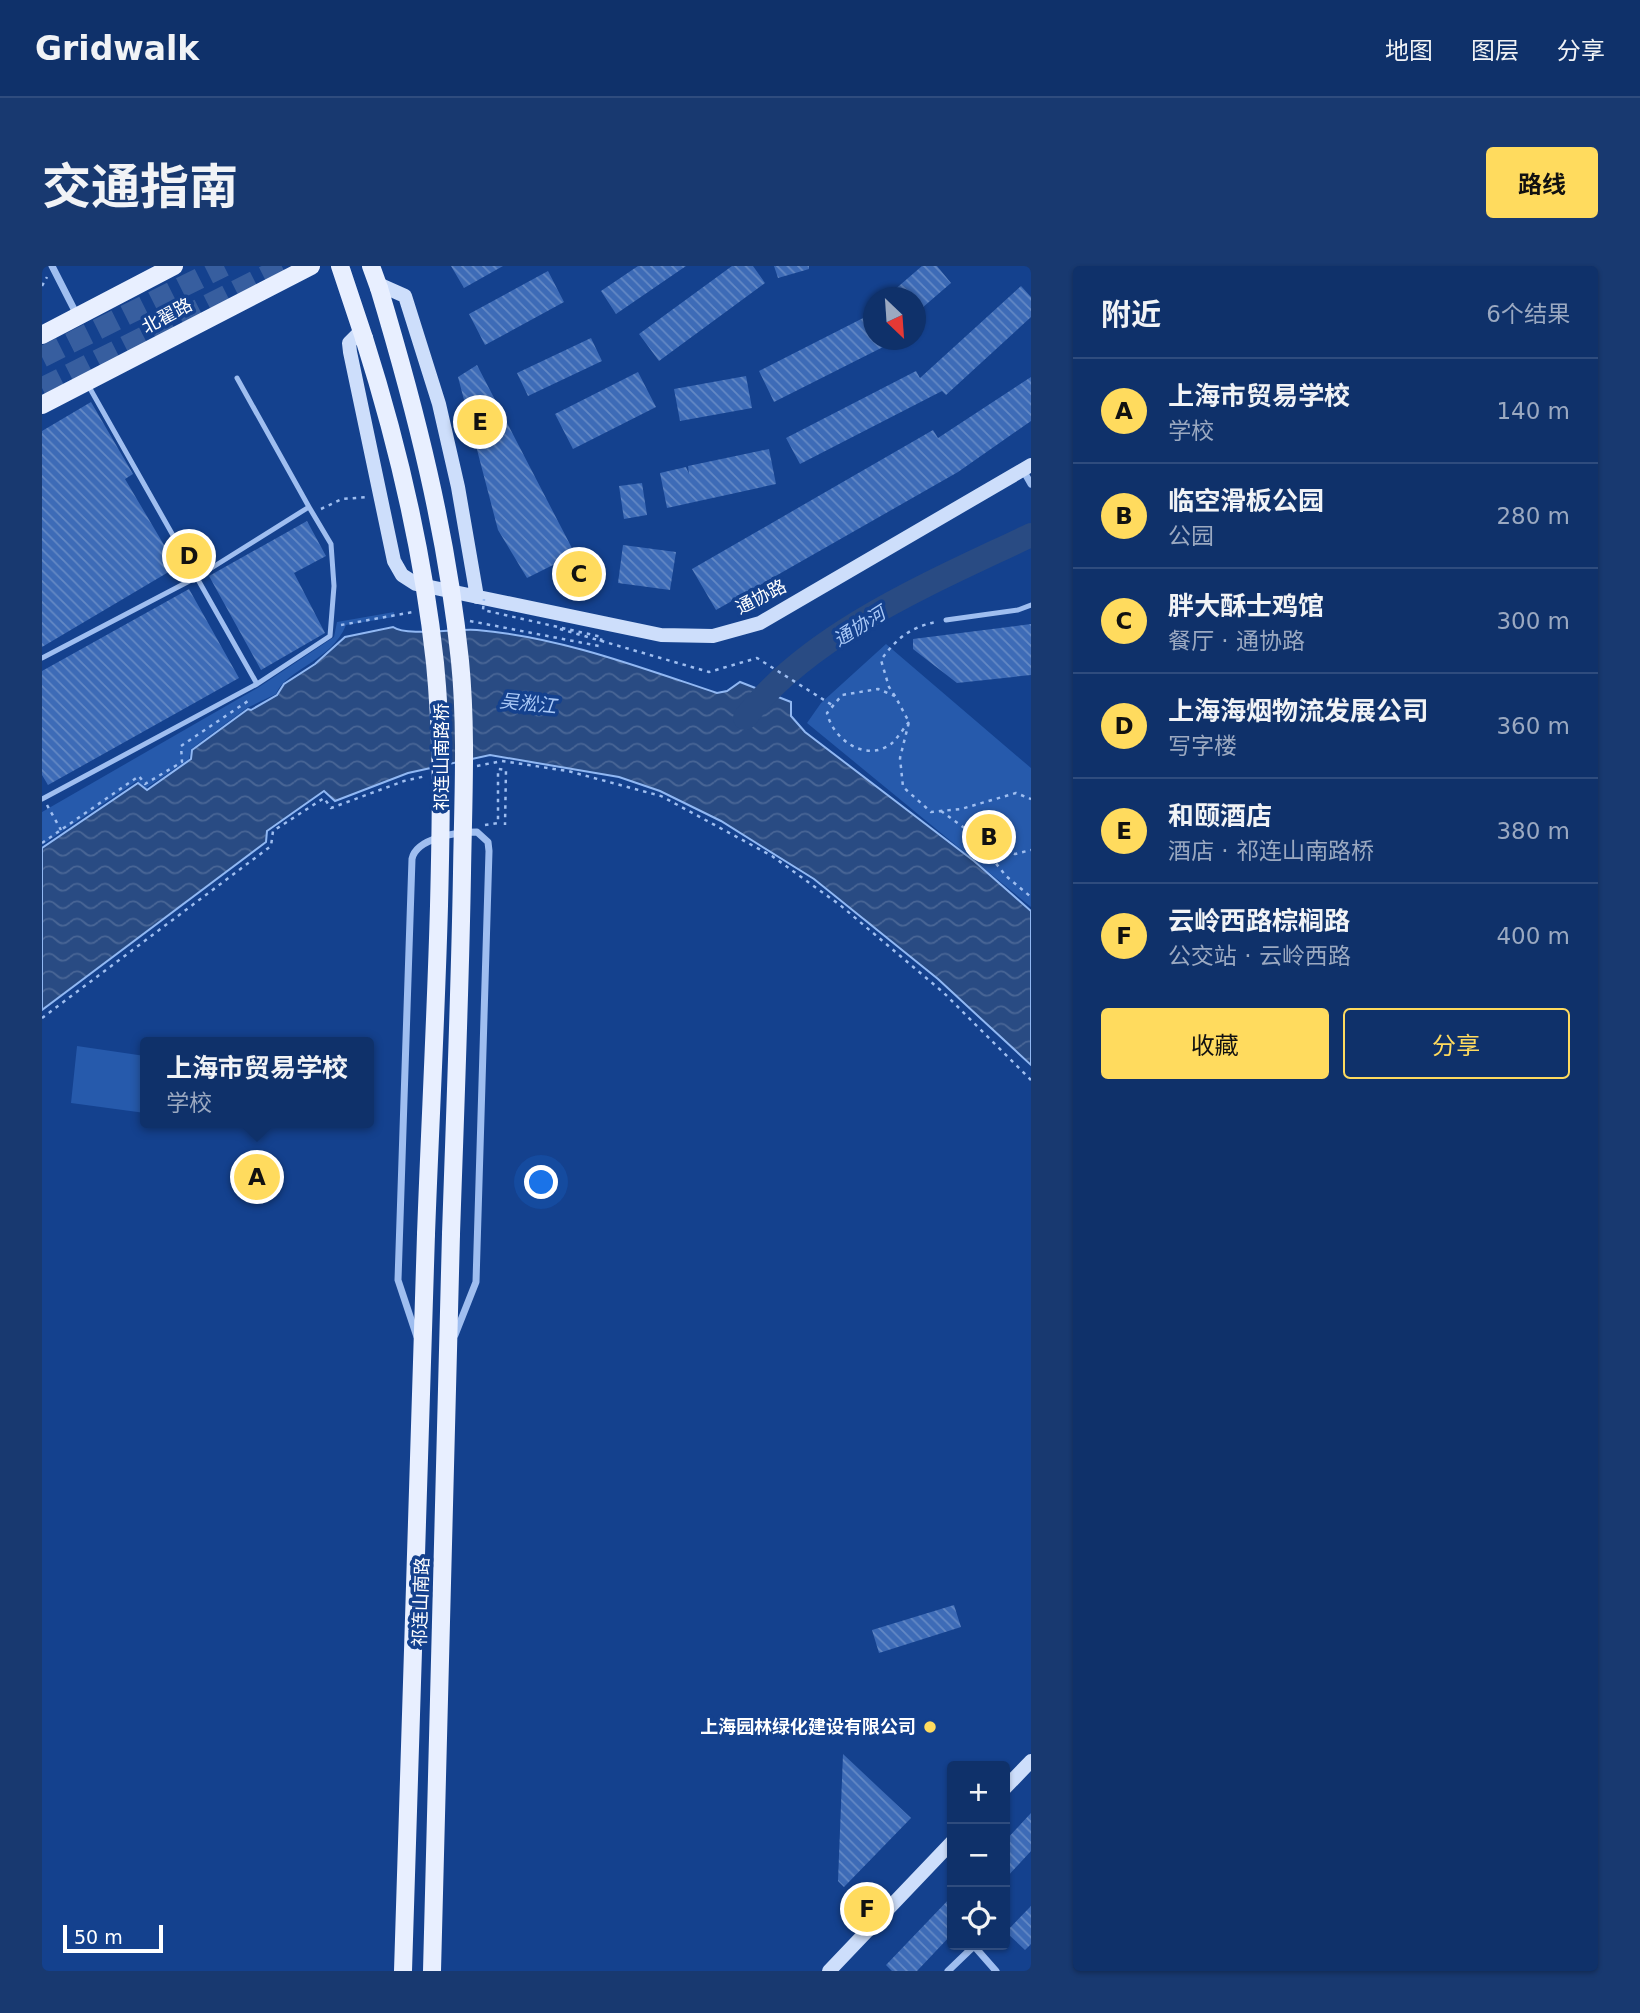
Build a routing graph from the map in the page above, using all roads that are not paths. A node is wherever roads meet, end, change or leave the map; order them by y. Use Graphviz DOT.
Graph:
graph roads {
  1 [pos="52,266"];
  2 [pos="174,266"];
  3 [pos="311,266"];
  4 [pos="340,266"];
  5 [pos="371,266"];
  6 [pos="379,286"];
  7 [pos="78,317"];
  8 [pos="363,334"];
  9 [pos="42,335"];
  10 [pos="237,377"];
  11 [pos="86,382"];
  12 [pos="42,405"];
  13 [pos="1028,475"];
  14 [pos="311,509"];
  15 [pos="197,577"];
  16 [pos="481,598"];
  17 [pos="1031,605"];
  18 [pos="946,620"];
  19 [pos="42,658"];
  20 [pos="257,684"];
  21 [pos="42,799"];
  22 [pos="426,1234"];
  23 [pos="451,1234"];
  24 [pos="422,1352"];
  25 [pos="448,1352"];
  26 [pos="1031,1761"];
  27 [pos="1010,1783"];
  28 [pos="947,1847"];
  29 [pos="404,1971"];
  30 [pos="432,1971"];
  31 [pos="829,1971"];
  32 [pos="948,1971"];
  33 [pos="996,1971"];
  1 -- 7 [label="street"];
  2 -- 7 [label="main road"];
  3 -- 11 [label="main road, 北翟路"];
  4 -- 8 [label="main road, 祁连山南路桥"];
  5 -- 6 [label="main road, 祁连山南路桥"];
  6 -- 16 [label="street"];
  6 -- 23 [label="main road, 祁连山南路桥, bridge"];
  7 -- 9 [label="main road"];
  8 -- 16 [label="street, 通协路"];
  8 -- 22 [label="main road, 祁连山南路桥, bridge"];
  10 -- 14 [label="lane"];
  11 -- 12 [label="main road, 北翟路"];
  11 -- 15 [label="lane"];
  13 -- 16 [label="street, 通协路"];
  14 -- 15 [label="lane"];
  14 -- 20 [label="lane"];
  15 -- 19 [label="lane"];
  15 -- 20 [label="lane"];
  17 -- 18 [label="lane"];
  20 -- 21 [label="lane"];
  22 -- 24 [label="main road, 祁连山南路"];
  23 -- 25 [label="main road, 祁连山南路"];
  24 -- 25 [label="street"];
  24 -- 29 [label="main road, 祁连山南路"];
  25 -- 30 [label="main road, 祁连山南路"];
  26 -- 27 [label="street"];
  28 -- 31 [label="street"];
  32 -- 33 [label="street"];
}
